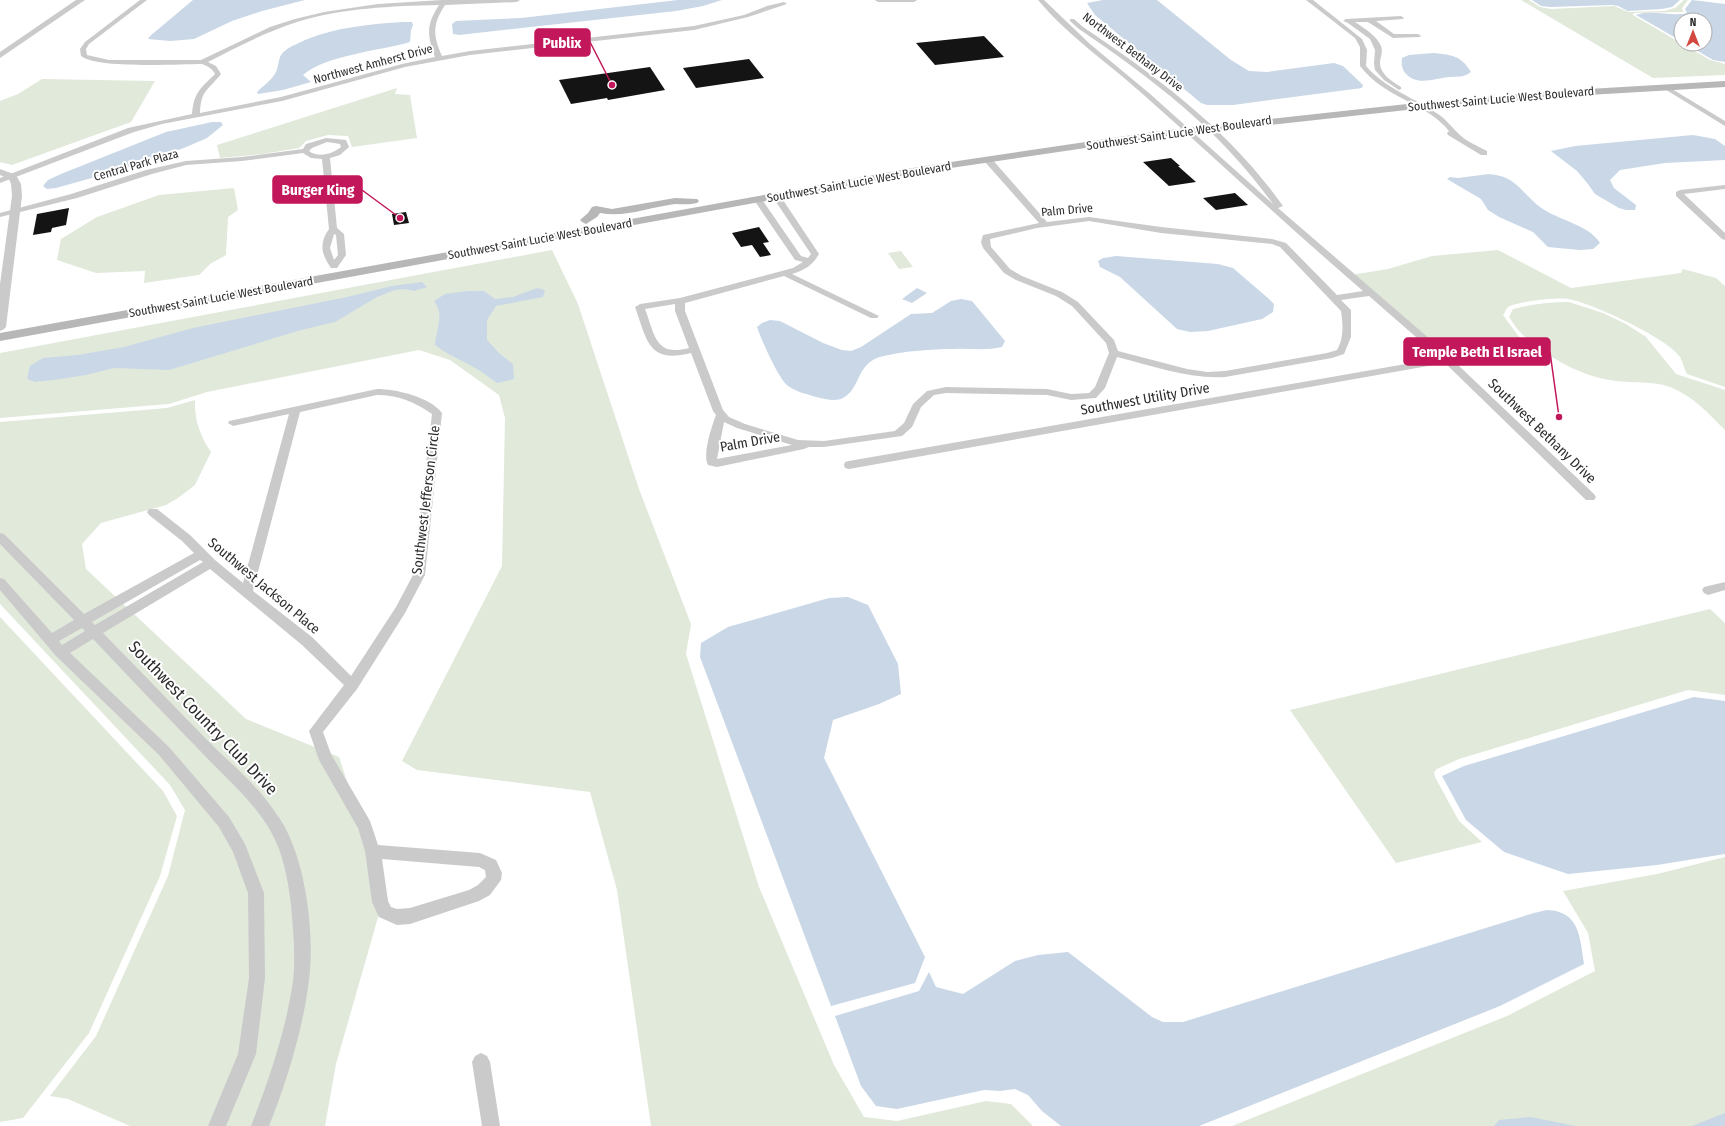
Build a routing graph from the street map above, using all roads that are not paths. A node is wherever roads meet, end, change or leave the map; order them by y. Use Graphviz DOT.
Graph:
graph roads {
  1 [pos="81,0"];
  2 [pos="144,0"];
  3 [pos="517,0"];
  4 [pos="878,0"];
  5 [pos="914,0"];
  6 [pos="1041,0"];
  7 [pos="1052,0"];
  8 [pos="1309,0"];
  9 [pos="1320,0"];
  10 [pos="444,2"];
  11 [pos="784,4"];
  12 [pos="1401,18"];
  13 [pos="1370,20"];
  14 [pos="1349,21"];
  15 [pos="1337,22"];
  16 [pos="1418,36"];
  17 [pos="0,56"];
  18 [pos="439,58"];
  19 [pos="202,62"];
  20 [pos="1725,78"];
  21 [pos="1646,81"];
  22 [pos="1725,84"];
  23 [pos="1665,87"];
  24 [pos="1585,92"];
  25 [pos="1407,98"];
  26 [pos="1416,106"];
  27 [pos="196,114"];
  28 [pos="1202,120"];
  29 [pos="1178,123"];
  30 [pos="1725,124"];
  31 [pos="1210,128"];
  32 [pos="1187,131"];
  33 [pos="305,151"];
  34 [pos="1481,154"];
  35 [pos="987,155"];
  36 [pos="326,156"];
  37 [pos="0,172"];
  38 [pos="13,177"];
  39 [pos="819,179"];
  40 [pos="0,181"];
  41 [pos="1725,188"];
  42 [pos="763,189"];
  43 [pos="776,196"];
  44 [pos="758,200"];
  45 [pos="15,212"];
  46 [pos="788,214"];
  47 [pos="0,216"];
  48 [pos="770,218"];
  49 [pos="648,220"];
  50 [pos="1045,225"];
  51 [pos="333,229"];
  52 [pos="1725,237"];
  53 [pos="806,241"];
  54 [pos="1312,242"];
  55 [pos="789,244"];
  56 [pos="810,262"];
  57 [pos="334,266"];
  58 [pos="785,272"];
  59 [pos="1370,293"];
  60 [pos="236,294"];
  61 [pos="1335,298"];
  62 [pos="680,301"];
  63 [pos="874,316"];
  64 [pos="0,326"];
  65 [pos="0,337"];
  66 [pos="695,350"];
  67 [pos="1114,353"];
  68 [pos="1446,360"];
  69 [pos="295,410"];
  70 [pos="721,415"];
  71 [pos="233,423"];
  72 [pos="817,444"];
  73 [pos="849,465"];
  74 [pos="1590,497"];
  75 [pos="153,512"];
  76 [pos="0,537"];
  77 [pos="201,554"];
  78 [pos="211,563"];
  79 [pos="0,582"];
  80 [pos="1725,586"];
  81 [pos="1708,590"];
  82 [pos="247,592"];
  83 [pos="84,621"];
  84 [pos="94,632"];
  85 [pos="50,640"];
  86 [pos="61,652"];
  87 [pos="352,685"];
  88 [pos="373,851"];
  89 [pos="481,1062"];
  90 [pos="217,1126"];
  91 [pos="260,1126"];
  92 [pos="491,1126"];
  1 -- 17 [label="street"];
  2 -- 19 [label="street"];
  3 -- 10 [label="street"];
  4 -- 5 [label="street"];
  6 -- 29 [label="street, Northwest Bethany Drive"];
  7 -- 28 [label="street, Northwest Bethany Drive"];
  8 -- 15 [label="street"];
  9 -- 14 [label="street"];
  10 -- 18 [label="street"];
  10 -- 19 [label="street"];
  11 -- 18 [label="street, Northwest Amherst Drive"];
  12 -- 13 [label="street"];
  13 -- 14 [label="street"];
  13 -- 16 [label="street"];
  14 -- 15 [label="street"];
  14 -- 25 [label="street"];
  15 -- 25 [label="street"];
  18 -- 27 [label="street, Northwest Amherst Drive"];
  19 -- 27 [label="street"];
  20 -- 21 [label="main road"];
  20 -- 23 [label="main road"];
  21 -- 24 [label="main road"];
  21 -- 25 [label="main road"];
  22 -- 23 [label="main road, Southwest Saint Lucie West Boulevard"];
  23 -- 24 [label="main road, Southwest Saint Lucie West Boulevard"];
  23 -- 30 [label="street"];
  24 -- 26 [label="main road, Southwest Saint Lucie West Boulevard"];
  25 -- 26 [label="street"];
  25 -- 28 [label="main road"];
  26 -- 31 [label="main road, Southwest Saint Lucie West Boulevard"];
  26 -- 34 [label="street"];
  27 -- 38 [label="street, Northwest Amherst Drive"];
  28 -- 29 [label="main road"];
  28 -- 31 [label="street, Southwest Bethany Drive"];
  29 -- 32 [label="street, Southwest Bethany Drive"];
  29 -- 35 [label="main road"];
  31 -- 32 [label="main road, Southwest Saint Lucie West Boulevard"];
  31 -- 54 [label="street, Southwest Bethany Drive"];
  32 -- 35 [label="main road, Southwest Saint Lucie West Boulevard"];
  32 -- 54 [label="street, Southwest Bethany Drive"];
  33 -- 36 [label="street"];
  33 -- 36 [label="street"];
  33 -- 45 [label="street, Central Park Plaza"];
  35 -- 39 [label="main road"];
  35 -- 43 [label="main road, Southwest Saint Lucie West Boulevard"];
  35 -- 50 [label="street"];
  36 -- 51 [label="street"];
  37 -- 38 [label="street"];
  38 -- 40 [label="street, Northwest Amherst Drive"];
  38 -- 45 [label="street"];
  39 -- 42 [label="main road"];
  39 -- 44 [label="main road"];
  41 -- 52 [label="street"];
  42 -- 49 [label="main road"];
  42 -- 57 [label="main road"];
  43 -- 44 [label="main road, Southwest Saint Lucie West Boulevard"];
  43 -- 46 [label="street"];
  44 -- 48 [label="street"];
  44 -- 49 [label="main road, Southwest Saint Lucie West Boulevard"];
  45 -- 47 [label="street, Central Park Plaza"];
  45 -- 64 [label="street"];
  46 -- 48 [label="street"];
  46 -- 53 [label="street"];
  48 -- 55 [label="street"];
  49 -- 60 [label="main road, Southwest Saint Lucie West Boulevard"];
  50 -- 61 [label="street, Palm Drive"];
  50 -- 67 [label="street, Palm Drive"];
  51 -- 57 [label="street"];
  51 -- 57 [label="street"];
  53 -- 55 [label="street"];
  53 -- 56 [label="street"];
  54 -- 59 [label="street, Southwest Bethany Drive"];
  55 -- 56 [label="street"];
  56 -- 58 [label="street"];
  57 -- 60 [label="main road"];
  57 -- 64 [label="main road"];
  58 -- 62 [label="street"];
  58 -- 63 [label="street"];
  59 -- 61 [label="street"];
  59 -- 68 [label="street, Southwest Bethany Drive"];
  60 -- 65 [label="main road, Southwest Saint Lucie West Boulevard"];
  61 -- 67 [label="street, Palm Drive"];
  62 -- 66 [label="street"];
  62 -- 66 [label="street"];
  66 -- 70 [label="street"];
  67 -- 72 [label="street, Palm Drive"];
  68 -- 73 [label="street, Southwest Utility Drive"];
  68 -- 74 [label="street, Southwest Bethany Drive"];
  69 -- 71 [label="street, Southwest Jefferson Circle"];
  69 -- 82 [label="street"];
  69 -- 87 [label="street, Southwest Jefferson Circle"];
  70 -- 72 [label="street, Palm Drive"];
  70 -- 72 [label="street, Palm Drive"];
  75 -- 77 [label="street, Southwest Jackson Place"];
  76 -- 83 [label="street, Southwest Country Club Drive"];
  77 -- 78 [label="street, Southwest Jackson Place"];
  77 -- 83 [label="street"];
  78 -- 82 [label="street, Southwest Jackson Place"];
  78 -- 84 [label="street"];
  79 -- 85 [label="street"];
  80 -- 81 [label="street"];
  82 -- 87 [label="street, Southwest Jackson Place"];
  83 -- 84 [label="street, Southwest Country Club Drive"];
  83 -- 85 [label="street"];
  84 -- 86 [label="street"];
  84 -- 91 [label="street, Southwest Country Club Drive"];
  85 -- 86 [label="street"];
  86 -- 90 [label="street"];
  87 -- 88 [label="street, Southwest Jefferson Circle"];
  88 -- 88 [label="street, Southwest Jefferson Circle"];
  89 -- 92 [label="street"];
}
